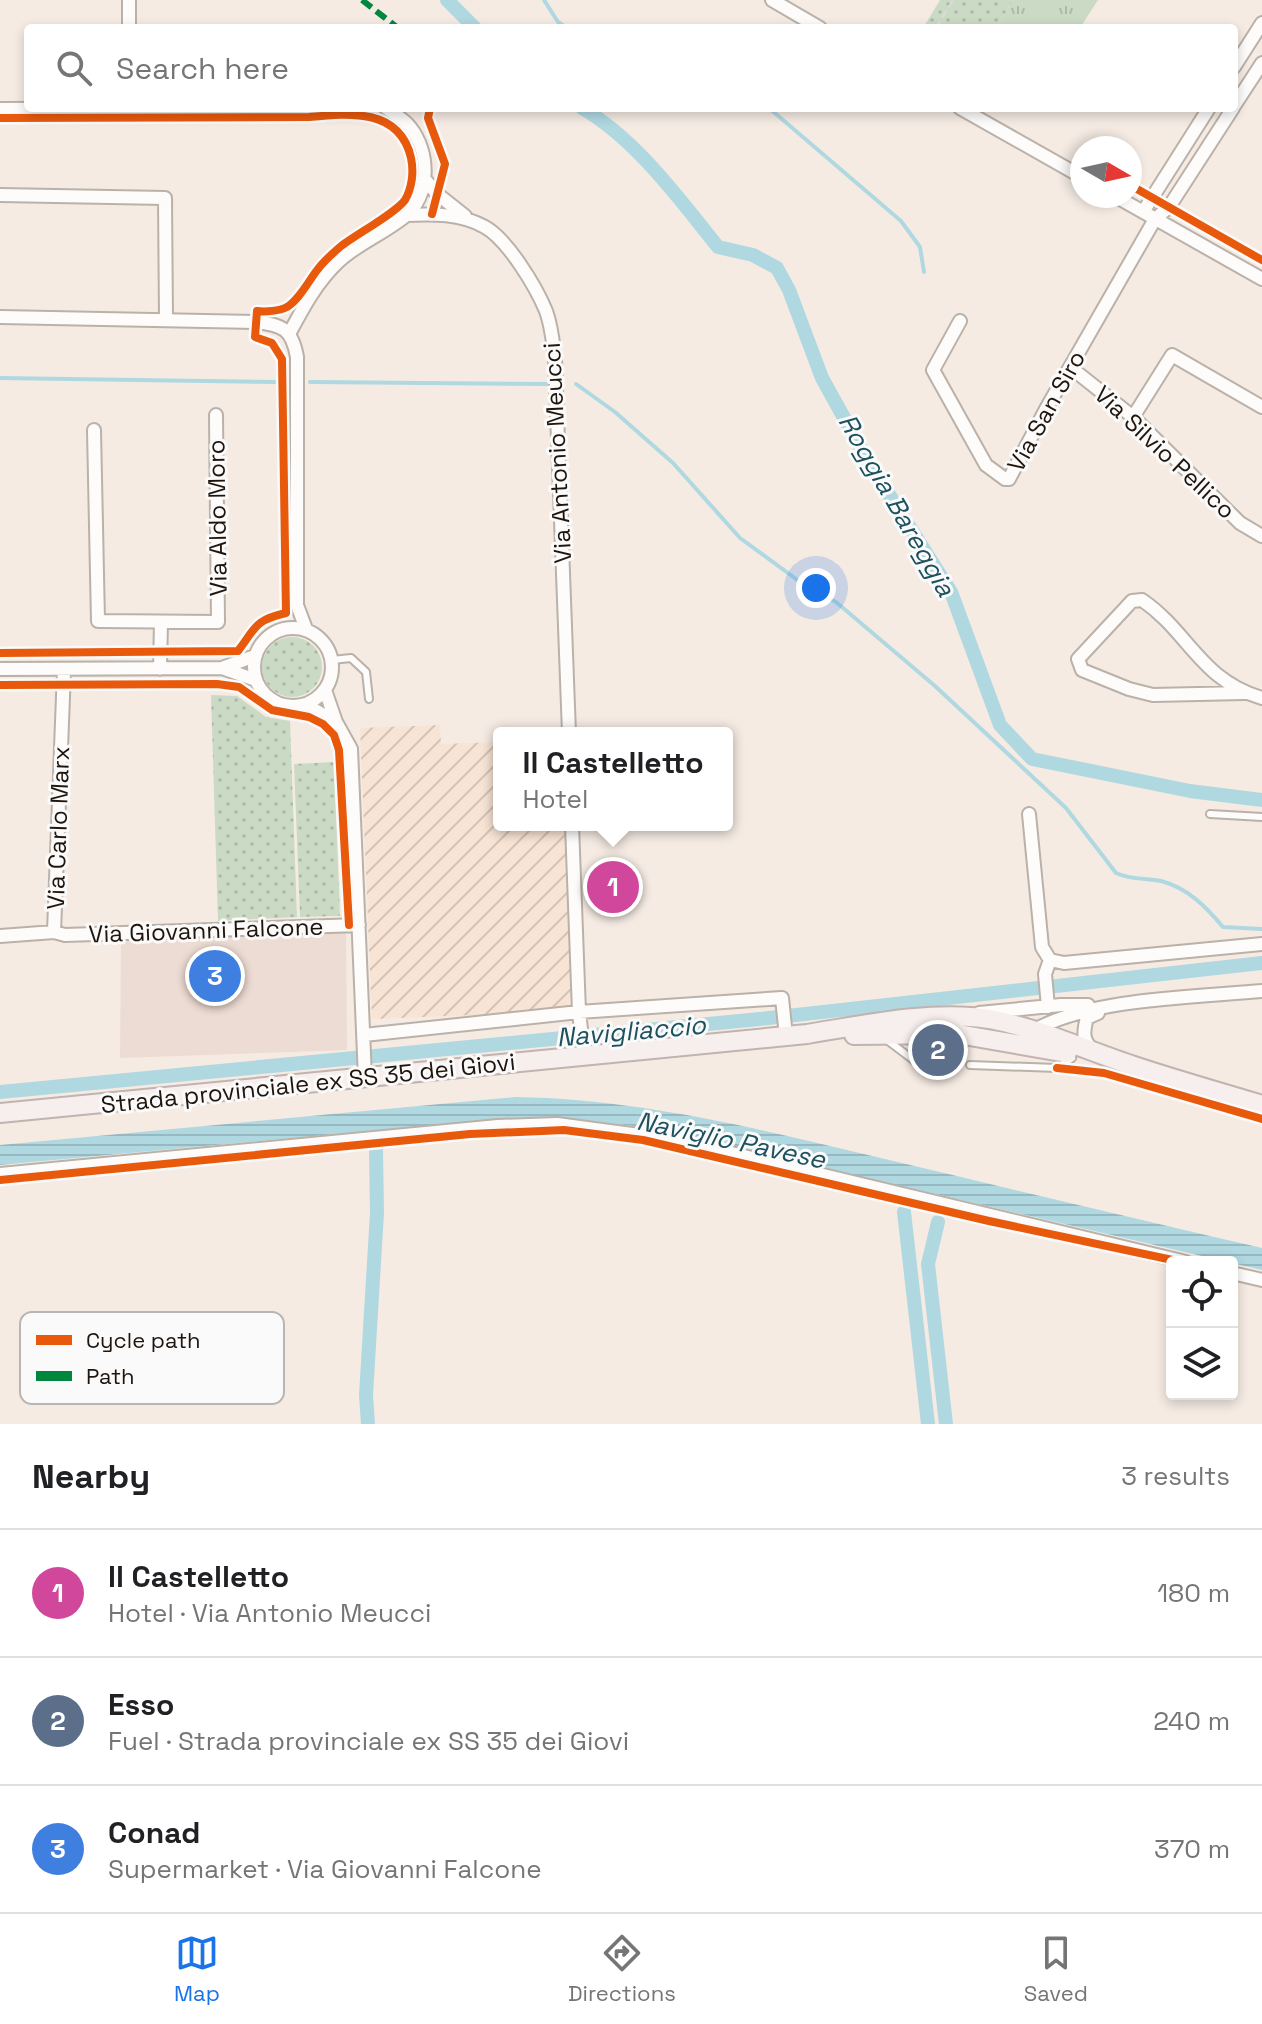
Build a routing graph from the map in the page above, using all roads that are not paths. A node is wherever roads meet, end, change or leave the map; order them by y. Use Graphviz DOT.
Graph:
graph roads {
  1 [pos="129,0"];
  2 [pos="772,0"];
  3 [pos="1262,23"];
  4 [pos="129,24"];
  5 [pos="813,24"];
  6 [pos="1238,61"];
  7 [pos="1262,63"];
  8 [pos="1238,99"];
  9 [pos="0,109"];
  10 [pos="24,109"];
  11 [pos="392,112"];
  12 [pos="967,112"];
  13 [pos="1207,112"];
  14 [pos="1230,112"];
  15 [pos="1070,170"];
  16 [pos="424,178"];
  17 [pos="0,195"];
  18 [pos="1135,208"];
  19 [pos="406,215"];
  20 [pos="1149,216"];
  21 [pos="470,220"];
  22 [pos="1262,279"];
  23 [pos="0,317"];
  24 [pos="166,319"];
  25 [pos="960,321"];
  26 [pos="289,334"];
  27 [pos="1070,367"];
  28 [pos="1262,407"];
  29 [pos="216,415"];
  30 [pos="1133,417"];
  31 [pos="94,430"];
  32 [pos="1262,536"];
  33 [pos="297,605"];
  34 [pos="161,622"];
  35 [pos="281,629"];
  36 [pos="306,629"];
  37 [pos="255,656"];
  38 [pos="332,660"];
  39 [pos="222,668"];
  40 [pos="0,669"];
  41 [pos="160,669"];
  42 [pos="64,670"];
  43 [pos="256,680"];
  44 [pos="325,690"];
  45 [pos="1244,693"];
  46 [pos="1262,698"];
  47 [pos="369,699"];
  48 [pos="306,705"];
  49 [pos="336,722"];
  50 [pos="569,727"];
  51 [pos="1029,814"];
  52 [pos="1210,814"];
  53 [pos="1262,817"];
  54 [pos="572,831"];
  55 [pos="359,925"];
  56 [pos="54,932"];
  57 [pos="0,936"];
  58 [pos="1262,944"];
  59 [pos="1050,960"];
  60 [pos="1262,991"];
  61 [pos="1048,1002"];
  62 [pos="1111,1006"];
  63 [pos="960,1017"];
  64 [pos="580,1018"];
  65 [pos="785,1030"];
  66 [pos="1032,1031"];
  67 [pos="807,1034"];
  68 [pos="364,1035"];
  69 [pos="881,1036"];
  70 [pos="1010,1041"];
  71 [pos="583,1050"];
  72 [pos="1087,1053"];
  73 [pos="970,1065"];
  74 [pos="924,1068"];
  75 [pos="365,1078"];
  76 [pos="1262,1105"];
  77 [pos="0,1113"];
  78 [pos="0,1174"];
  79 [pos="1166,1257"];
  80 [pos="1238,1274"];
  81 [pos="1262,1280"];
  1 -- 4 [label="street"];
  2 -- 5 [label="street"];
  3 -- 6 [label="street"];
  7 -- 8 [label="street"];
  9 -- 10 [label="street"];
  11 -- 16 [label="street"];
  12 -- 15 [label="street"];
  13 -- 20 [label="street"];
  14 -- 20 [label="street"];
  16 -- 19 [label="street"];
  16 -- 21 [label="street"];
  17 -- 24 [label="street"];
  18 -- 20 [label="street"];
  19 -- 21 [label="street, Via Antonio Meucci"];
  19 -- 26 [label="street"];
  20 -- 22 [label="street"];
  20 -- 27 [label="street, Via San Siro"];
  21 -- 50 [label="street, Via Antonio Meucci"];
  23 -- 24 [label="street"];
  24 -- 26 [label="street"];
  25 -- 27 [label="street, Via San Siro"];
  26 -- 33 [label="street"];
  27 -- 30 [label="street, Via Silvio Pellico"];
  28 -- 30 [label="street"];
  29 -- 34 [label="street, Via Aldo Moro"];
  30 -- 32 [label="street, Via Silvio Pellico"];
  31 -- 34 [label="street"];
  33 -- 35 [label="street"];
  33 -- 36 [label="street"];
  34 -- 41 [label="street"];
  35 -- 36 [label="street"];
  35 -- 37 [label="street"];
  36 -- 38 [label="street"];
  37 -- 39 [label="street"];
  37 -- 43 [label="street"];
  38 -- 44 [label="street"];
  38 -- 47 [label="lane"];
  39 -- 41 [label="street"];
  39 -- 43 [label="street"];
  40 -- 42 [label="street"];
  41 -- 42 [label="street"];
  42 -- 56 [label="street, Via Carlo Marx"];
  43 -- 48 [label="street"];
  44 -- 48 [label="street"];
  44 -- 49 [label="street"];
  45 -- 45 [label="street"];
  45 -- 46 [label="street"];
  48 -- 49 [label="street"];
  49 -- 55 [label="street"];
  51 -- 59 [label="street"];
  52 -- 53 [label="lane"];
  54 -- 64 [label="street"];
  55 -- 56 [label="street, Via Giovanni Falcone"];
  55 -- 68 [label="street"];
  56 -- 57 [label="street, Via Carlo Marx"];
  58 -- 59 [label="street"];
  59 -- 61 [label="street"];
  60 -- 62 [label="street"];
  61 -- 62 [label="street"];
  61 -- 63 [label="street"];
  62 -- 66 [label="street"];
  62 -- 72 [label="street"];
  63 -- 66 [label="main road, Strada provinciale ex SS 35 dei Giovi"];
  63 -- 67 [label="main road, Strada provinciale ex SS 35 dei Giovi"];
  64 -- 65 [label="street"];
  64 -- 68 [label="street"];
  64 -- 71 [label="street"];
  65 -- 67 [label="main road, Strada provinciale ex SS 35 dei Giovi"];
  65 -- 71 [label="main road, Strada provinciale ex SS 35 dei Giovi"];
  66 -- 70 [label="street"];
  66 -- 72 [label="main road, Strada provinciale ex SS 35 dei Giovi"];
  67 -- 69 [label="main road, Strada provinciale ex SS 35 dei Giovi"];
  68 -- 75 [label="street"];
  69 -- 70 [label="main road, Strada provinciale ex SS 35 dei Giovi"];
  69 -- 74 [label="lane"];
  70 -- 72 [label="main road, Strada provinciale ex SS 35 dei Giovi"];
  71 -- 75 [label="main road, Strada provinciale ex SS 35 dei Giovi"];
  72 -- 73 [label="lane"];
  72 -- 76 [label="main road, Strada provinciale ex SS 35 dei Giovi"];
  75 -- 77 [label="main road, Strada provinciale ex SS 35 dei Giovi"];
  78 -- 79 [label="street"];
  80 -- 81 [label="street"];
}
